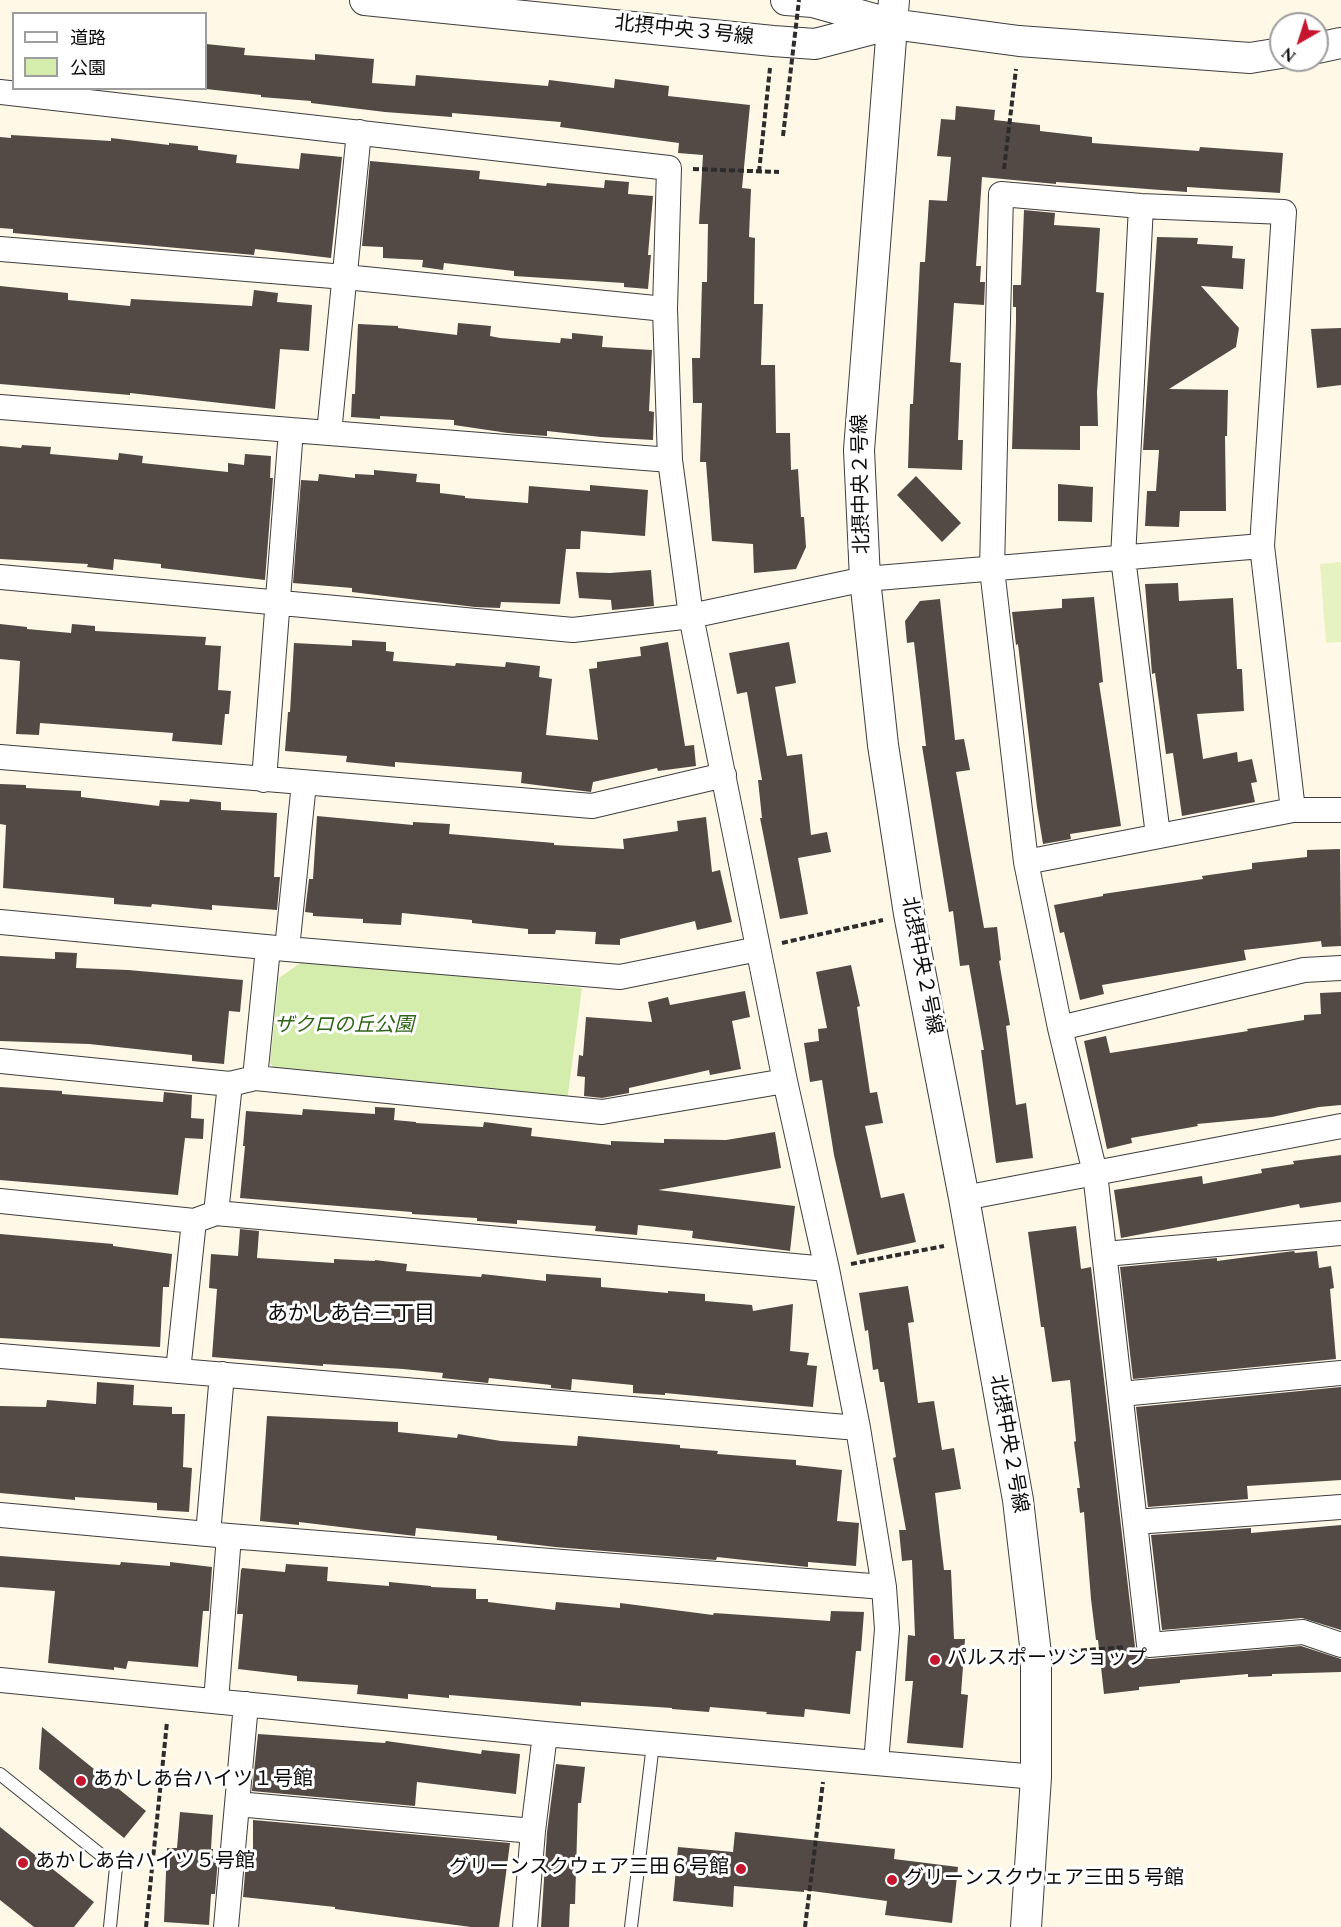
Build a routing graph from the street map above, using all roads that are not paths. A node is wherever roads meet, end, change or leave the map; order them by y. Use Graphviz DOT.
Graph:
graph roads {
  1 [pos="365,0"];
  2 [pos="786,0"];
  3 [pos="893,12"];
  4 [pos="1269,55"];
  5 [pos="0,92"];
  6 [pos="359,132"];
  7 [pos="1141,206"];
  8 [pos="0,249"];
  9 [pos="345,277"];
  10 [pos="665,309"];
  11 [pos="0,407"];
  12 [pos="291,430"];
  13 [pos="328,433"];
  14 [pos="670,460"];
  15 [pos="1262,546"];
  16 [pos="1123,558"];
  17 [pos="992,569"];
  18 [pos="0,578"];
  19 [pos="865,579"];
  20 [pos="279,604"];
  21 [pos="691,616"];
  22 [pos="0,757"];
  23 [pos="724,775"];
  24 [pos="264,780"];
  25 [pos="304,783"];
  26 [pos="1293,810"];
  27 [pos="1341,810"];
  28 [pos="1158,835"];
  29 [pos="1026,862"];
  30 [pos="0,922"];
  31 [pos="278,948"];
  32 [pos="758,949"];
  33 [pos="1341,968"];
  34 [pos="1060,1028"];
  35 [pos="0,1061"];
  36 [pos="255,1078"];
  37 [pos="785,1081"];
  38 [pos="230,1084"];
  39 [pos="1341,1126"];
  40 [pos="1095,1173"];
  41 [pos="964,1198"];
  42 [pos="0,1201"];
  43 [pos="205,1217"];
  44 [pos="1341,1233"];
  45 [pos="1105,1254"];
  46 [pos="827,1269"];
  47 [pos="0,1356"];
  48 [pos="178,1371"];
  49 [pos="1341,1373"];
  50 [pos="222,1374"];
  51 [pos="1121,1394"];
  52 [pos="858,1428"];
  53 [pos="1341,1507"];
  54 [pos="0,1515"];
  55 [pos="1135,1522"];
  56 [pos="218,1535"];
  57 [pos="884,1587"];
  58 [pos="1341,1645"];
  59 [pos="0,1680"];
  60 [pos="216,1701"];
  61 [pos="246,1704"];
  62 [pos="545,1734"];
  63 [pos="653,1743"];
  64 [pos="876,1763"];
  65 [pos="0,1774"];
  66 [pos="1036,1778"];
  67 [pos="237,1804"];
  68 [pos="533,1831"];
  69 [pos="110,1927"];
  70 [pos="226,1927"];
  71 [pos="525,1927"];
  72 [pos="631,1927"];
  73 [pos="1026,1927"];
  1 -- 3 [label="street, 北摂中央３号線"];
  2 -- 3 [label="street"];
  3 -- 4 [label="street"];
  3 -- 19 [label="street, 北摂中央２号線"];
  5 -- 6 [label="street"];
  6 -- 9 [label="street"];
  6 -- 10 [label="street"];
  7 -- 15 [label="street"];
  7 -- 16 [label="street"];
  7 -- 17 [label="street"];
  8 -- 9 [label="street"];
  9 -- 10 [label="street"];
  9 -- 13 [label="street"];
  10 -- 14 [label="street"];
  11 -- 12 [label="street"];
  12 -- 13 [label="street"];
  12 -- 20 [label="street"];
  13 -- 14 [label="street"];
  14 -- 21 [label="street"];
  15 -- 16 [label="street"];
  15 -- 26 [label="street"];
  16 -- 17 [label="street"];
  16 -- 28 [label="street"];
  17 -- 19 [label="street"];
  17 -- 29 [label="street"];
  18 -- 20 [label="street"];
  19 -- 21 [label="street"];
  19 -- 41 [label="street, 北摂中央２号線"];
  20 -- 21 [label="street"];
  20 -- 24 [label="street"];
  21 -- 23 [label="street"];
  22 -- 24 [label="street"];
  23 -- 25 [label="street"];
  23 -- 32 [label="street"];
  24 -- 25 [label="street"];
  25 -- 31 [label="street"];
  26 -- 27 [label="street"];
  26 -- 28 [label="street"];
  28 -- 29 [label="street"];
  29 -- 34 [label="street"];
  30 -- 31 [label="street"];
  31 -- 32 [label="street"];
  31 -- 36 [label="street"];
  32 -- 37 [label="street"];
  33 -- 34 [label="street"];
  34 -- 40 [label="street"];
  35 -- 38 [label="street"];
  36 -- 37 [label="street"];
  36 -- 38 [label="street"];
  37 -- 46 [label="street"];
  38 -- 43 [label="street"];
  39 -- 40 [label="street"];
  40 -- 41 [label="street"];
  40 -- 45 [label="street"];
  41 -- 66 [label="street, 北摂中央２号線"];
  42 -- 43 [label="street"];
  43 -- 46 [label="street"];
  43 -- 48 [label="street"];
  44 -- 45 [label="street"];
  45 -- 51 [label="street"];
  46 -- 52 [label="street"];
  47 -- 48 [label="street"];
  48 -- 50 [label="street"];
  49 -- 51 [label="street"];
  50 -- 52 [label="street"];
  50 -- 56 [label="street"];
  51 -- 55 [label="street"];
  52 -- 57 [label="street"];
  53 -- 55 [label="street"];
  54 -- 56 [label="street"];
  55 -- 58 [label="street"];
  56 -- 57 [label="street"];
  56 -- 60 [label="street"];
  57 -- 64 [label="street"];
  59 -- 60 [label="street"];
  60 -- 61 [label="street"];
  61 -- 62 [label="street"];
  61 -- 67 [label="street"];
  62 -- 63 [label="street"];
  62 -- 68 [label="street"];
  63 -- 64 [label="street"];
  63 -- 72 [label="lane"];
  64 -- 66 [label="street"];
  65 -- 69 [label="lane"];
  66 -- 73 [label="street, 北摂中央２号線"];
  67 -- 68 [label="street"];
  67 -- 70 [label="street"];
  68 -- 71 [label="street"];
}
